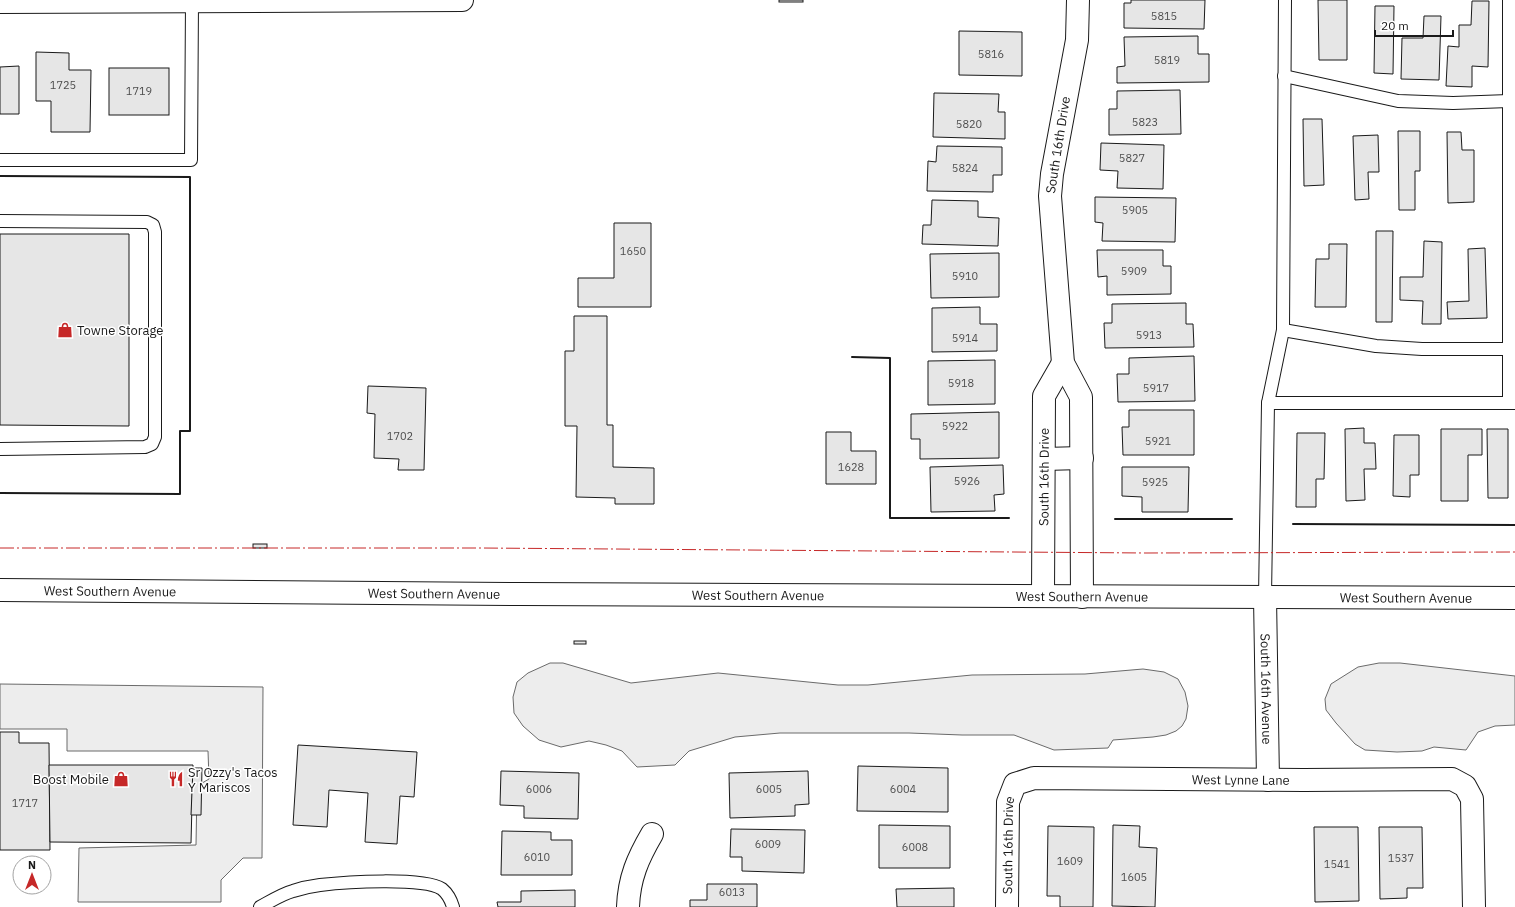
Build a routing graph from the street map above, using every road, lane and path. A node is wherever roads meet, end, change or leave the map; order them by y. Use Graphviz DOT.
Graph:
graph roads {
  1 [pos="462,0"];
  2 [pos="1078,0"];
  3 [pos="1285,0"];
  4 [pos="1509,0"];
  5 [pos="192,1"];
  6 [pos="0,2"];
  7 [pos="1284,76"];
  8 [pos="1509,100"];
  9 [pos="0,160"];
  10 [pos="0,221"];
  11 [pos="1283,330"];
  12 [pos="1509,349"];
  13 [pos="1063,363"];
  14 [pos="1268,403"];
  15 [pos="1512,403"];
  16 [pos="0,449"];
  17 [pos="1082,458"];
  18 [pos="1044,459"];
  19 [pos="0,590"];
  20 [pos="1043,596"];
  21 [pos="1082,597"];
  22 [pos="1266,598"];
  23 [pos="1515,598"];
  24 [pos="1268,780"];
  25 [pos="1016,784"];
  26 [pos="652,834"];
  27 [pos="260,907"];
  28 [pos="453,907"];
  29 [pos="628,907"];
  30 [pos="1007,907"];
  31 [pos="1474,907"];
  1 -- 5 [label="street"];
  2 -- 13 [label="street, South 16th Drive"];
  3 -- 7 [label="lane"];
  4 -- 8 [label="lane"];
  5 -- 6 [label="street"];
  5 -- 9 [label="lane"];
  7 -- 8 [label="lane"];
  7 -- 11 [label="lane"];
  8 -- 12 [label="lane"];
  10 -- 16 [label="lane"];
  11 -- 12 [label="lane"];
  11 -- 14 [label="lane"];
  12 -- 15 [label="lane"];
  13 -- 17 [label="street, South 16th Drive"];
  13 -- 18 [label="street, South 16th Drive"];
  14 -- 15 [label="lane"];
  14 -- 22 [label="lane"];
  17 -- 18 [label="street"];
  17 -- 21 [label="street, South 16th Drive"];
  18 -- 20 [label="street, South 16th Drive"];
  19 -- 20 [label="street, West Southern Avenue"];
  20 -- 21 [label="street, West Southern Avenue"];
  21 -- 22 [label="street, West Southern Avenue"];
  22 -- 23 [label="street, West Southern Avenue"];
  22 -- 24 [label="street, South 16th Avenue"];
  24 -- 25 [label="street, West Lynne Lane"];
  24 -- 31 [label="street, West Lynne Lane"];
  25 -- 30 [label="street, South 16th Drive"];
  26 -- 29 [label="street"];
  27 -- 28 [label="lane"];
}
